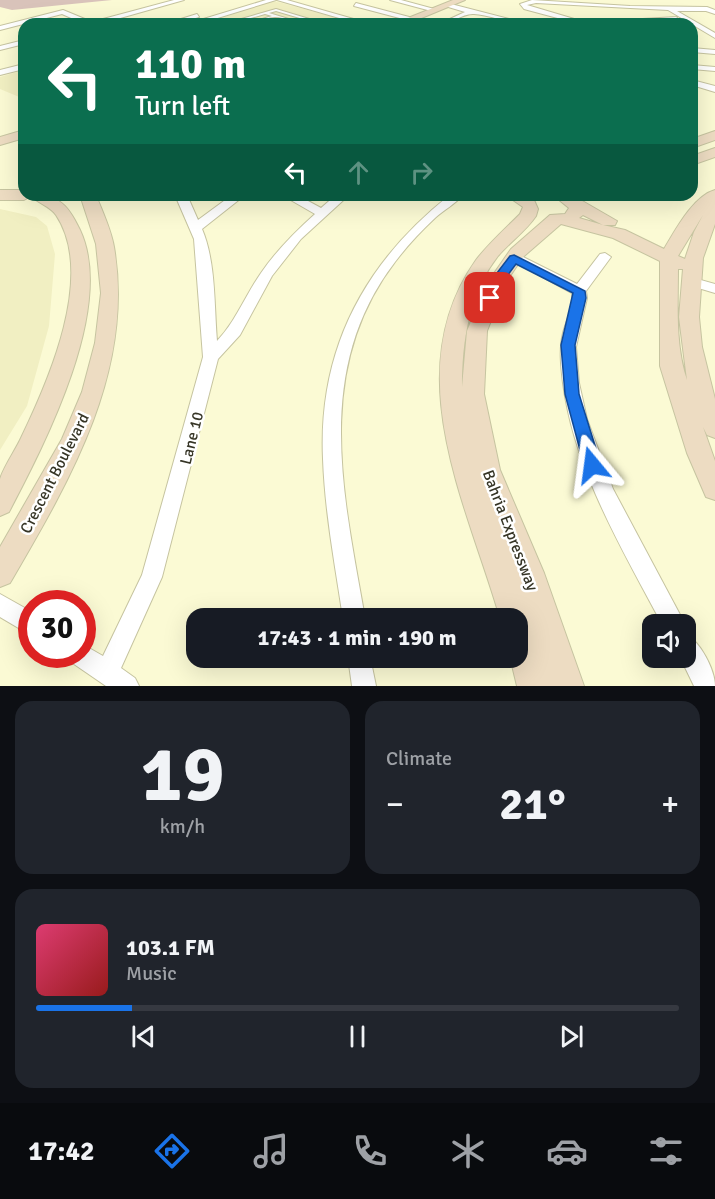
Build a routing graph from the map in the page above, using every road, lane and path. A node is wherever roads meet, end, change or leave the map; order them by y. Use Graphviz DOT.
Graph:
graph roads {
  1 [pos="182,0"];
  2 [pos="251,0"];
  3 [pos="280,0"];
  4 [pos="318,0"];
  5 [pos="393,0"];
  6 [pos="626,0"];
  7 [pos="634,0"];
  8 [pos="270,1"];
  9 [pos="455,2"];
  10 [pos="301,5"];
  11 [pos="593,5"];
  12 [pos="356,6"];
  13 [pos="634,8"];
  14 [pos="670,9"];
  15 [pos="318,10"];
  16 [pos="435,10"];
  17 [pos="472,11"];
  18 [pos="263,12"];
  19 [pos="715,12"];
  20 [pos="275,16"];
  21 [pos="300,16"];
  22 [pos="39,18"];
  23 [pos="77,18"];
  24 [pos="114,18"];
  25 [pos="189,18"];
  26 [pos="211,18"];
  27 [pos="244,18"];
  28 [pos="268,18"];
  29 [pos="282,18"];
  30 [pos="306,18"];
  31 [pos="345,18"];
  32 [pos="407,18"];
  33 [pos="414,18"];
  34 [pos="456,18"];
  35 [pos="499,18"];
  36 [pos="566,18"];
  37 [pos="684,18"];
  38 [pos="18,23"];
  39 [pos="698,26"];
  40 [pos="0,28"];
  41 [pos="707,31"];
  42 [pos="698,32"];
  43 [pos="715,36"];
  44 [pos="18,44"];
  45 [pos="715,46"];
  46 [pos="698,47"];
  47 [pos="0,48"];
  48 [pos="698,49"];
  49 [pos="715,52"];
  50 [pos="18,68"];
  51 [pos="698,68"];
  52 [pos="715,69"];
  53 [pos="0,73"];
  54 [pos="698,85"];
  55 [pos="715,89"];
  56 [pos="0,127"];
  57 [pos="18,132"];
  58 [pos="18,135"];
  59 [pos="715,135"];
  60 [pos="0,141"];
  61 [pos="698,142"];
  62 [pos="715,152"];
  63 [pos="698,158"];
  64 [pos="0,195"];
  65 [pos="18,195"];
  66 [pos="715,195"];
  67 [pos="46,201"];
  68 [pos="91,201"];
  69 [pos="184,201"];
  70 [pos="231,201"];
  71 [pos="299,201"];
  72 [pos="336,201"];
  73 [pos="450,201"];
  74 [pos="527,201"];
  75 [pos="528,201"];
  76 [pos="571,201"];
  77 [pos="715,209"];
  78 [pos="322,213"];
  79 [pos="559,219"];
  80 [pos="195,228"];
  81 [pos="605,256"];
  82 [pos="514,258"];
  83 [pos="684,261"];
  84 [pos="715,289"];
  85 [pos="579,291"];
  86 [pos="211,357"];
  87 [pos="715,428"];
  88 [pos="715,489"];
  89 [pos="0,504"];
  90 [pos="0,573"];
  91 [pos="0,605"];
  92 [pos="353,608"];
  93 [pos="512,608"];
  94 [pos="669,614"];
  95 [pos="18,616"];
  96 [pos="528,664"];
  97 [pos="96,665"];
  98 [pos="696,665"];
  99 [pos="361,668"];
  100 [pos="107,672"];
  101 [pos="127,686"];
  102 [pos="364,686"];
  103 [pos="534,686"];
  104 [pos="567,686"];
  105 [pos="707,686"];
  1 -- 24 [label="street"];
  2 -- 25 [label="street"];
  3 -- 10 [label="street"];
  4 -- 10 [label="street"];
  5 -- 16 [label="street"];
  6 -- 13 [label="street"];
  7 -- 13 [label="street"];
  8 -- 26 [label="street"];
  9 -- 16 [label="main road"];
  9 -- 17 [label="street"];
  10 -- 15 [label="street"];
  11 -- 13 [label="street"];
  11 -- 36 [label="street"];
  11 -- 36 [label="street"];
  12 -- 32 [label="street"];
  13 -- 14 [label="street"];
  14 -- 19 [label="street"];
  14 -- 37 [label="street"];
  15 -- 21 [label="lane"];
  15 -- 31 [label="street"];
  16 -- 33 [label="main road"];
  17 -- 34 [label="street"];
  17 -- 35 [label="street"];
  18 -- 20 [label="lane"];
  18 -- 21 [label="lane"];
  18 -- 27 [label="lane"];
  20 -- 28 [label="lane"];
  20 -- 29 [label="lane"];
  21 -- 30 [label="lane"];
  22 -- 23 [label="street"];
  38 -- 40 [label="street"];
  39 -- 41 [label="street"];
  41 -- 42 [label="street"];
  41 -- 43 [label="street"];
  44 -- 47 [label="street"];
  45 -- 46 [label="street"];
  48 -- 49 [label="street"];
  50 -- 53 [label="street"];
  51 -- 52 [label="street"];
  54 -- 55 [label="street"];
  56 -- 57 [label="main road"];
  58 -- 60 [label="main road"];
  59 -- 61 [label="main road"];
  62 -- 63 [label="main road"];
  64 -- 65 [label="main road"];
  66 -- 83 [label="main road"];
  67 -- 89 [label="main road, Crescent Boulevard"];
  68 -- 90 [label="main road, Crescent Boulevard"];
  69 -- 80 [label="street, Lane 10"];
  70 -- 80 [label="street"];
  71 -- 78 [label="street"];
  72 -- 78 [label="street"];
  73 -- 92 [label="street"];
  74 -- 93 [label="main road, Bahria Expressway"];
  75 -- 79 [label="main road"];
  76 -- 79 [label="main road, Bahria Expressway"];
  76 -- 83 [label="main road"];
  77 -- 83 [label="main road"];
  78 -- 86 [label="street"];
  79 -- 82 [label="main road, Bahria Expressway"];
  79 -- 83 [label="main road"];
  80 -- 86 [label="street, Lane 10"];
  81 -- 85 [label="street"];
  82 -- 85 [label="street"];
  82 -- 104 [label="main road, Bahria Expressway"];
  83 -- 84 [label="street"];
  83 -- 87 [label="main road"];
  83 -- 88 [label="main road"];
  85 -- 94 [label="street"];
  86 -- 100 [label="street, Lane 10"];
  91 -- 95 [label="street"];
  96 -- 103 [label="main road"];
  97 -- 100 [label="street"];
  98 -- 105 [label="street"];
  99 -- 102 [label="street"];
  100 -- 101 [label="street"];
}
